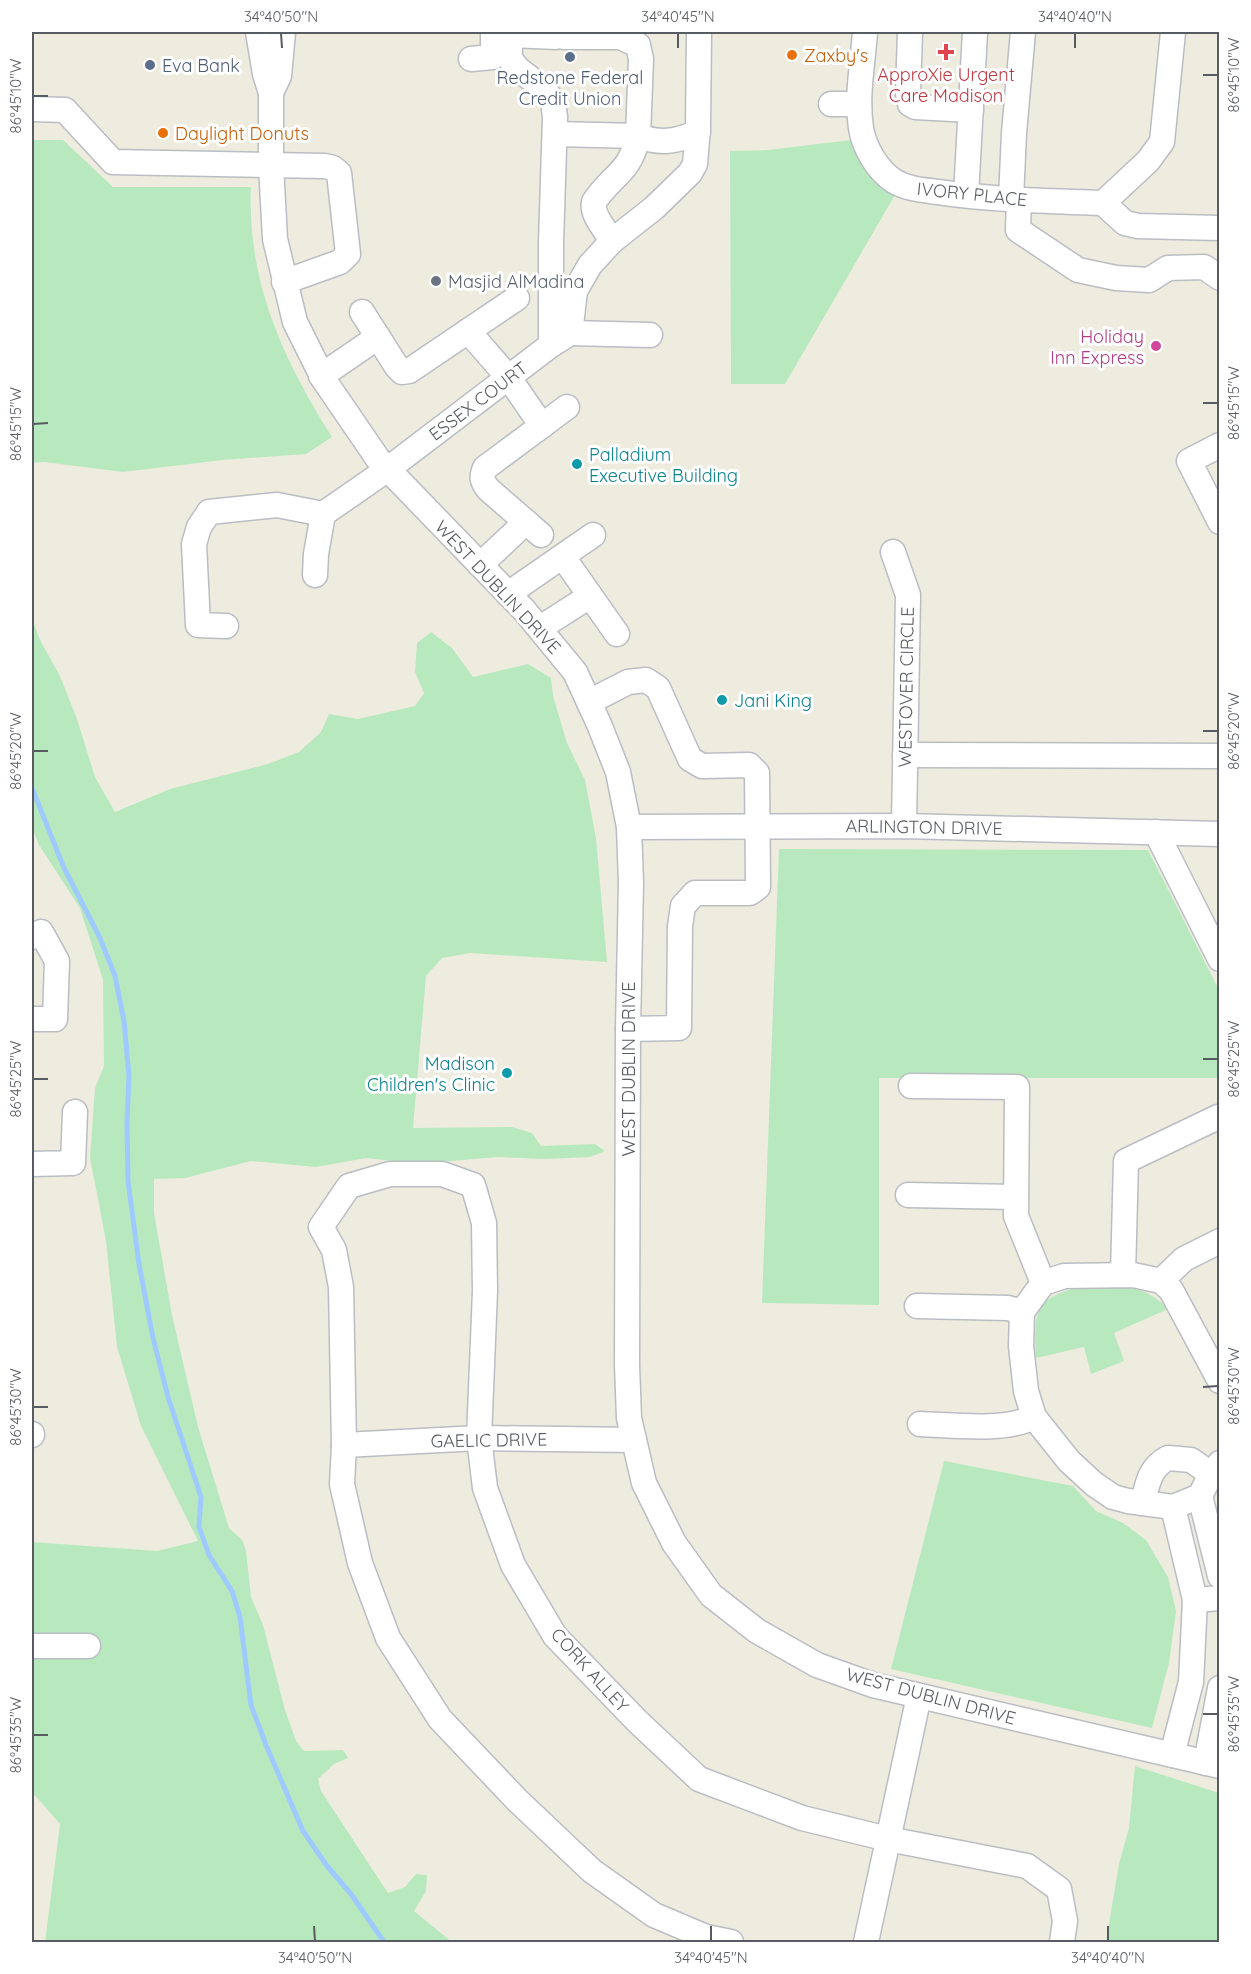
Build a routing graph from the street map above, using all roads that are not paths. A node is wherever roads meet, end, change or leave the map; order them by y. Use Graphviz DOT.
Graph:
graph roads {
  1 [pos="258,32"];
  2 [pos="283,32"];
  3 [pos="699,32"];
  4 [pos="865,32"];
  5 [pos="910,32"];
  6 [pos="975,32"];
  7 [pos="1023,32"];
  8 [pos="1173,32"];
  9 [pos="504,33"];
  10 [pos="471,58"];
  11 [pos="271,93"];
  12 [pos="831,104"];
  13 [pos="859,104"];
  14 [pos="32,109"];
  15 [pos="970,110"];
  16 [pos="698,132"];
  17 [pos="555,134"];
  18 [pos="638,136"];
  19 [pos="271,166"];
  20 [pos="966,195"];
  21 [pos="1015,199"];
  22 [pos="1103,204"];
  23 [pos="1220,228"];
  24 [pos="612,241"];
  25 [pos="1220,278"];
  26 [pos="284,282"];
  27 [pos="517,298"];
  28 [pos="362,312"];
  29 [pos="468,331"];
  30 [pos="650,335"];
  31 [pos="378,338"];
  32 [pos="560,339"];
  33 [pos="514,374"];
  34 [pos="321,376"];
  35 [pos="1220,445"];
  36 [pos="388,469"];
  37 [pos="323,514"];
  38 [pos="1220,522"];
  39 [pos="593,535"];
  40 [pos="893,552"];
  41 [pos="563,556"];
  42 [pos="480,565"];
  43 [pos="315,575"];
  44 [pos="508,594"];
  45 [pos="590,596"];
  46 [pos="226,626"];
  47 [pos="540,628"];
  48 [pos="617,634"];
  49 [pos="589,702"];
  50 [pos="905,755"];
  51 [pos="1220,756"];
  52 [pos="759,826"];
  53 [pos="904,826"];
  54 [pos="629,827"];
  55 [pos="1156,832"];
  56 [pos="1220,834"];
  57 [pos="32,937"];
  58 [pos="1220,959"];
  59 [pos="32,1019"];
  60 [pos="628,1029"];
  61 [pos="911,1086"];
  62 [pos="75,1112"];
  63 [pos="1218,1117"];
  64 [pos="32,1164"];
  65 [pos="908,1195"];
  66 [pos="1016,1197"];
  67 [pos="1220,1241"];
  68 [pos="1124,1275"];
  69 [pos="1161,1281"];
  70 [pos="1043,1283"];
  71 [pos="917,1306"];
  72 [pos="1022,1312"];
  73 [pos="1217,1370"];
  74 [pos="1034,1417"];
  75 [pos="920,1424"];
  76 [pos="479,1438"];
  77 [pos="634,1440"];
  78 [pos="344,1444"];
  79 [pos="1215,1469"];
  80 [pos="1200,1496"];
  81 [pos="1143,1503"];
  82 [pos="1173,1507"];
  83 [pos="1220,1576"];
  84 [pos="1220,1598"];
  85 [pos="1196,1600"];
  86 [pos="32,1646"];
  87 [pos="88,1646"];
  88 [pos="1191,1682"];
  89 [pos="1220,1687"];
  90 [pos="919,1696"];
  91 [pos="1172,1755"];
  92 [pos="1213,1765"];
  93 [pos="888,1839"];
  94 [pos="731,1942"];
  95 [pos="866,1942"];
  96 [pos="1062,1942"];
  1 -- 11 [label="street, WEST DUBLIN DRIVE"];
  2 -- 11 [label="street, WEST DUBLIN DRIVE"];
  3 -- 16 [label="street"];
  4 -- 13 [label="street, IVORY PLACE"];
  5 -- 15 [label="street"];
  6 -- 15 [label="street"];
  7 -- 21 [label="street"];
  8 -- 22 [label="street"];
  9 -- 10 [label="street"];
  9 -- 17 [label="street"];
  9 -- 18 [label="street"];
  11 -- 19 [label="street, WEST DUBLIN DRIVE"];
  12 -- 13 [label="street"];
  13 -- 20 [label="street, IVORY PLACE"];
  14 -- 19 [label="street"];
  15 -- 20 [label="street"];
  16 -- 18 [label="street"];
  16 -- 24 [label="street"];
  17 -- 18 [label="street"];
  17 -- 32 [label="street"];
  18 -- 24 [label="street"];
  19 -- 26 [label="street, WEST DUBLIN DRIVE"];
  19 -- 26 [label="street"];
  20 -- 21 [label="street, IVORY PLACE"];
  21 -- 22 [label="street, IVORY PLACE"];
  21 -- 25 [label="street"];
  22 -- 23 [label="street"];
  24 -- 32 [label="street"];
  26 -- 34 [label="street, WEST DUBLIN DRIVE"];
  27 -- 29 [label="street"];
  28 -- 31 [label="street"];
  29 -- 31 [label="street"];
  29 -- 33 [label="street"];
  30 -- 32 [label="street"];
  31 -- 34 [label="street"];
  32 -- 33 [label="street, ESSEX COURT"];
  33 -- 36 [label="street, ESSEX COURT"];
  33 -- 42 [label="street"];
  34 -- 36 [label="street, WEST DUBLIN DRIVE"];
  35 -- 38 [label="street"];
  36 -- 37 [label="street, ESSEX COURT"];
  36 -- 42 [label="street, WEST DUBLIN DRIVE"];
  37 -- 43 [label="street"];
  37 -- 46 [label="street"];
  39 -- 41 [label="street"];
  40 -- 50 [label="street, WESTOVER CIRCLE"];
  41 -- 44 [label="street"];
  41 -- 45 [label="street"];
  42 -- 44 [label="street, WEST DUBLIN DRIVE"];
  44 -- 47 [label="street, WEST DUBLIN DRIVE"];
  45 -- 47 [label="street"];
  45 -- 48 [label="street"];
  47 -- 49 [label="street, WEST DUBLIN DRIVE"];
  49 -- 52 [label="street"];
  49 -- 54 [label="street, WEST DUBLIN DRIVE"];
  50 -- 51 [label="street"];
  50 -- 53 [label="street, WESTOVER CIRCLE"];
  52 -- 53 [label="street, ARLINGTON DRIVE"];
  52 -- 54 [label="street, ARLINGTON DRIVE"];
  52 -- 60 [label="street"];
  53 -- 55 [label="street, ARLINGTON DRIVE"];
  54 -- 60 [label="street, WEST DUBLIN DRIVE"];
  55 -- 56 [label="street, ARLINGTON DRIVE"];
  55 -- 58 [label="street"];
  57 -- 59 [label="street"];
  60 -- 77 [label="street, WEST DUBLIN DRIVE"];
  61 -- 66 [label="street"];
  62 -- 64 [label="street"];
  63 -- 68 [label="street"];
  65 -- 66 [label="street"];
  66 -- 70 [label="street"];
  67 -- 69 [label="street"];
  68 -- 69 [label="street"];
  68 -- 70 [label="street"];
  69 -- 73 [label="street"];
  70 -- 72 [label="street"];
  71 -- 72 [label="street"];
  72 -- 74 [label="street"];
  74 -- 75 [label="street"];
  74 -- 81 [label="street"];
  76 -- 77 [label="street, GAELIC DRIVE"];
  76 -- 78 [label="street, GAELIC DRIVE"];
  76 -- 78 [label="street, CORK ALLEY"];
  76 -- 93 [label="street, CORK ALLEY"];
  77 -- 90 [label="street, WEST DUBLIN DRIVE"];
  78 -- 94 [label="street"];
  79 -- 80 [label="street"];
  79 -- 81 [label="street"];
  80 -- 82 [label="street"];
  80 -- 83 [label="street"];
  81 -- 82 [label="street"];
  82 -- 85 [label="street"];
  84 -- 85 [label="street"];
  85 -- 88 [label="street"];
  86 -- 87 [label="street"];
  88 -- 89 [label="street"];
  88 -- 91 [label="street"];
  89 -- 92 [label="street"];
  90 -- 91 [label="street, WEST DUBLIN DRIVE"];
  90 -- 93 [label="street"];
  91 -- 92 [label="street, WEST DUBLIN DRIVE"];
  93 -- 95 [label="street"];
  93 -- 96 [label="street, CORK ALLEY"];
}
